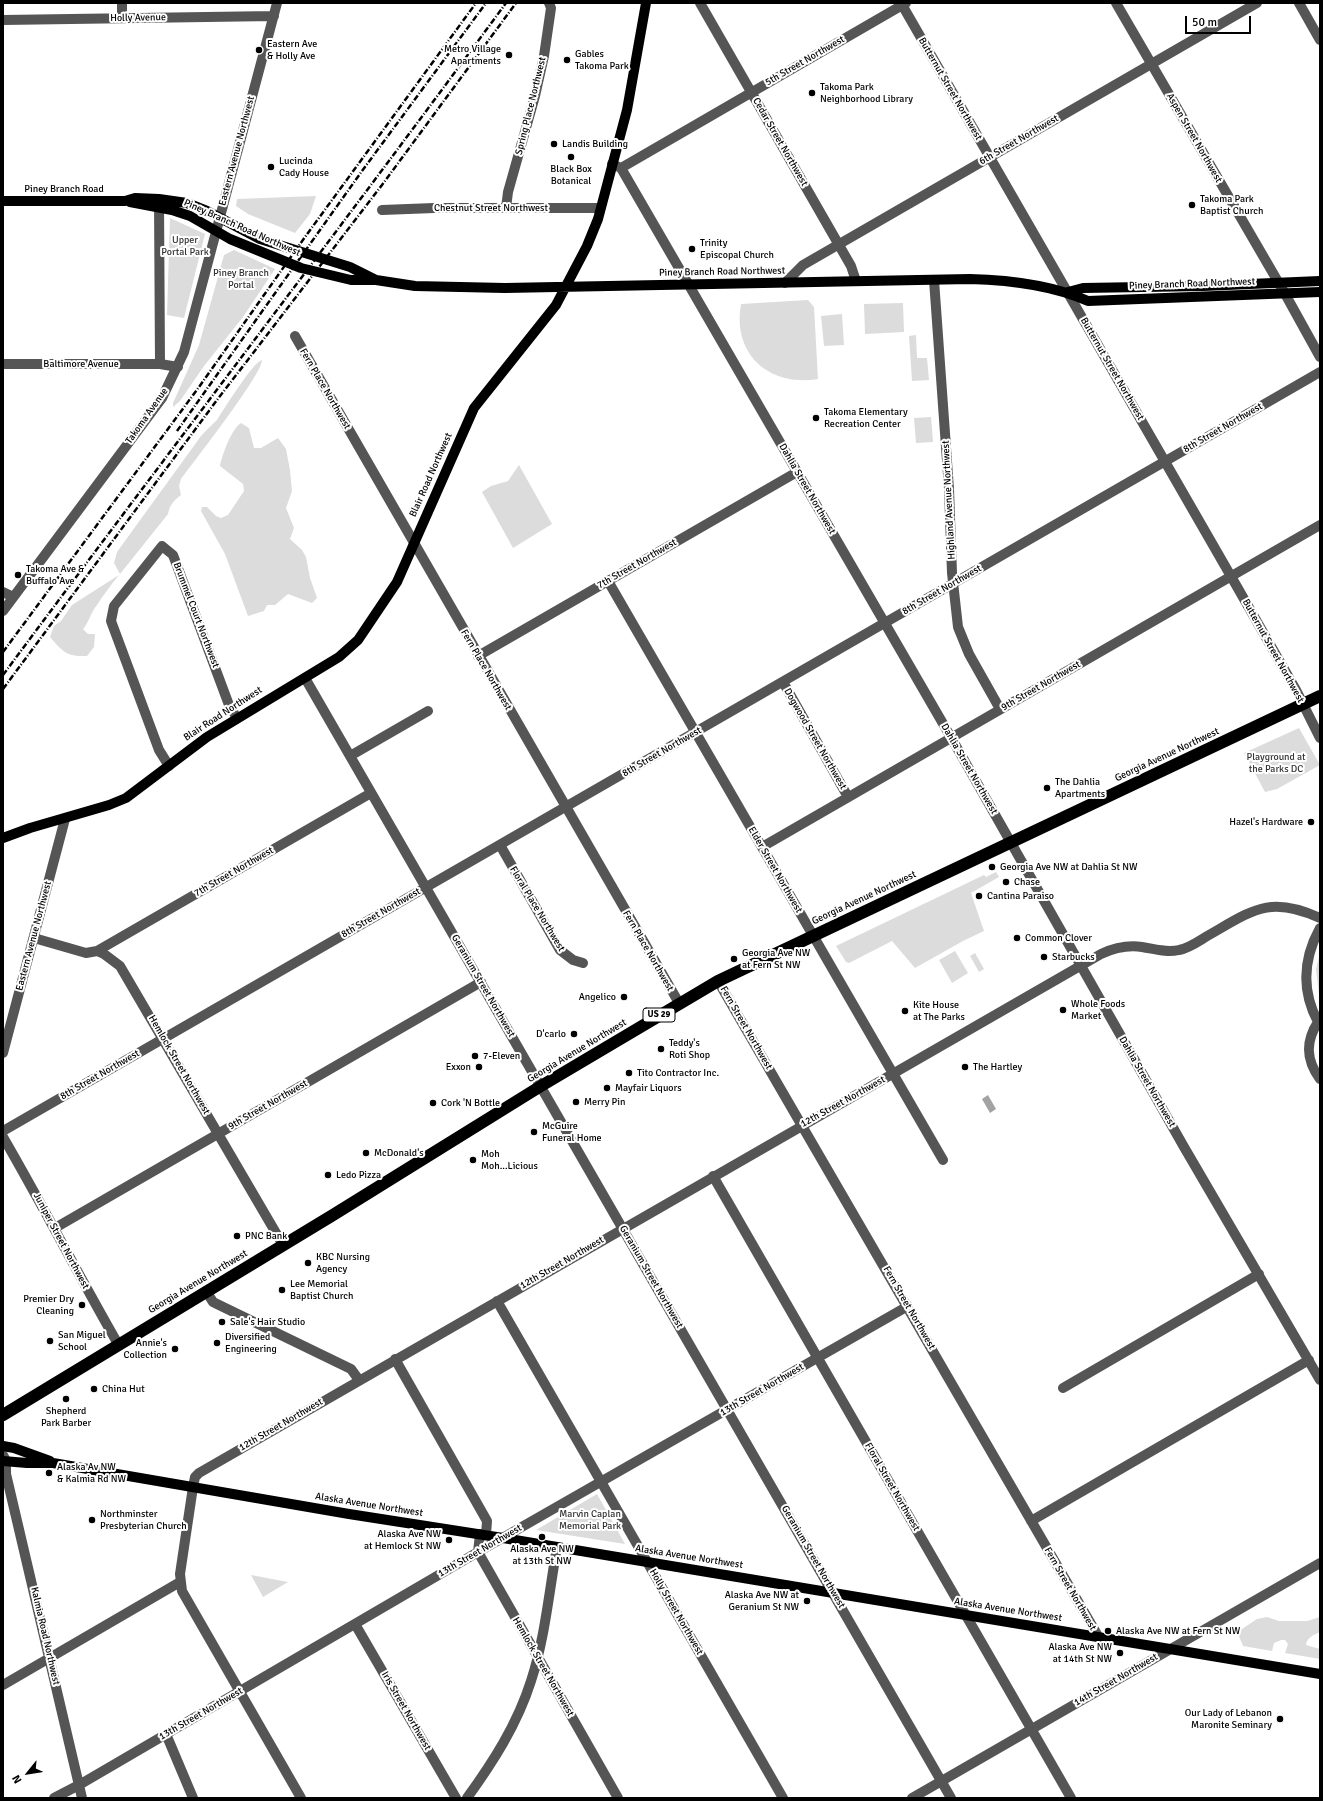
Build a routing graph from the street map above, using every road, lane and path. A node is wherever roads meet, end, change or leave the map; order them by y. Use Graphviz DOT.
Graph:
graph roads {
  1 [pos="122,3"];
  2 [pos="277,3"];
  3 [pos="549,3"];
  4 [pos="646,3"];
  5 [pos="700,3"];
  6 [pos="1116,3"];
  7 [pos="1257,3"];
  8 [pos="1299,3"];
  9 [pos="903,4"];
  10 [pos="274,16"];
  11 [pos="122,18"];
  12 [pos="3,20"];
  13 [pos="1320,40"];
  14 [pos="1151,64"];
  15 [pos="755,90"];
  16 [pos="990,157"];
  17 [pos="616,166"];
  18 [pos="3,201"];
  19 [pos="125,201"];
  20 [pos="159,203"];
  21 [pos="506,208"];
  22 [pos="600,208"];
  23 [pos="382,210"];
  24 [pos="219,218"];
  25 [pos="216,232"];
  26 [pos="839,244"];
  27 [pos="376,280"];
  28 [pos="934,280"];
  29 [pos="856,281"];
  30 [pos="1320,281"];
  31 [pos="1278,282"];
  32 [pos="785,283"];
  33 [pos="689,284"];
  34 [pos="567,286"];
  35 [pos="1068,292"];
  36 [pos="1284,292"];
  37 [pos="1320,292"];
  38 [pos="295,336"];
  39 [pos="1320,357"];
  40 [pos="3,364"];
  41 [pos="160,364"];
  42 [pos="178,368"];
  43 [pos="1320,372"];
  44 [pos="1165,462"];
  45 [pos="797,472"];
  46 [pos="1320,525"];
  47 [pos="414,544"];
  48 [pos="1232,576"];
  49 [pos="608,581"];
  50 [pos="953,584"];
  51 [pos="3,592"];
  52 [pos="14,597"];
  53 [pos="3,611"];
  54 [pos="885,623"];
  55 [pos="478,656"];
  56 [pos="305,678"];
  57 [pos="783,682"];
  58 [pos="1320,696"];
  59 [pos="1303,704"];
  60 [pos="1000,709"];
  61 [pos="428,711"];
  62 [pos="236,718"];
  63 [pos="696,732"];
  64 [pos="951,738"];
  65 [pos="1320,738"];
  66 [pos="350,756"];
  67 [pos="169,766"];
  68 [pos="371,793"];
  69 [pos="848,797"];
  70 [pos="565,807"];
  71 [pos="65,819"];
  72 [pos="3,838"];
  73 [pos="1010,842"];
  74 [pos="500,845"];
  75 [pos="762,847"];
  76 [pos="426,887"];
  77 [pos="1320,918"];
  78 [pos="1320,928"];
  79 [pos="813,935"];
  80 [pos="34,938"];
  81 [pos="97,951"];
  82 [pos="583,963"];
  83 [pos="1080,966"];
  84 [pos="718,981"];
  85 [pos="480,982"];
  86 [pos="679,1003"];
  87 [pos="1319,1022"];
  88 [pos="164,1039"];
  89 [pos="3,1053"];
  90 [pos="893,1074"];
  91 [pos="1320,1079"];
  92 [pos="541,1086"];
  93 [pos="803,1124"];
  94 [pos="3,1131"];
  95 [pos="218,1134"];
  96 [pos="3,1137"];
  97 [pos="943,1160"];
  98 [pos="713,1176"];
  99 [pos="55,1228"];
  100 [pos="623,1228"];
  101 [pos="283,1245"];
  102 [pos="1259,1274"];
  103 [pos="206,1291"];
  104 [pos="497,1301"];
  105 [pos="908,1306"];
  106 [pos="118,1344"];
  107 [pos="818,1358"];
  108 [pos="395,1360"];
  109 [pos="1309,1360"];
  110 [pos="359,1380"];
  111 [pos="1320,1380"];
  112 [pos="1063,1388"];
  113 [pos="727,1410"];
  114 [pos="3,1415"];
  115 [pos="3,1446"];
  116 [pos="54,1463"];
  117 [pos="4,1464"];
  118 [pos="601,1482"];
  119 [pos="193,1487"];
  120 [pos="1031,1521"];
  121 [pos="483,1535"];
  122 [pos="503,1538"];
  123 [pos="557,1547"];
  124 [pos="478,1552"];
  125 [pos="647,1562"];
  126 [pos="1320,1563"];
  127 [pos="180,1582"];
  128 [pos="833,1593"];
  129 [pos="966,1615"];
  130 [pos="355,1624"];
  131 [pos="1098,1636"];
  132 [pos="1170,1648"];
  133 [pos="50,1657"];
  134 [pos="537,1658"];
  135 [pos="1320,1674"];
  136 [pos="3,1685"];
  137 [pos="239,1692"];
  138 [pos="1032,1729"];
  139 [pos="166,1734"];
  140 [pos="942,1781"];
  141 [pos="79,1785"];
  142 [pos="54,1798"];
  143 [pos="82,1798"];
  144 [pos="193,1798"];
  145 [pos="300,1798"];
  146 [pos="456,1798"];
  147 [pos="467,1798"];
  148 [pos="618,1798"];
  149 [pos="783,1798"];
  150 [pos="912,1798"];
  151 [pos="952,1798"];
  152 [pos="1071,1798"];
  1 -- 11 [label="street"];
  2 -- 10 [label="street, Eastern Avenue Northwest"];
  3 -- 21 [label="street, Spring Place Northwest"];
  4 -- 17 [label="main road, Blair Road Northwest"];
  5 -- 15 [label="street, Cedar Street Northwest"];
  6 -- 14 [label="street, Aspen Street Northwest"];
  7 -- 14 [label="street, 6th Street Northwest"];
  8 -- 13 [label="street"];
  9 -- 15 [label="street, 5th Street Northwest"];
  9 -- 16 [label="street, Butternut Street Northwest"];
  10 -- 11 [label="street, Holly Avenue"];
  10 -- 24 [label="street, Eastern Avenue Northwest"];
  11 -- 12 [label="street, Holly Avenue"];
  14 -- 16 [label="street, 6th Street Northwest"];
  14 -- 31 [label="street, Aspen Street Northwest"];
  15 -- 17 [label="street, 5th Street Northwest"];
  15 -- 26 [label="street, Cedar Street Northwest"];
  16 -- 26 [label="street, 6th Street Northwest"];
  16 -- 35 [label="street, Butternut Street Northwest"];
  17 -- 22 [label="main road, Blair Road Northwest"];
  17 -- 33 [label="street, Dahlia Street Northwest"];
  18 -- 19 [label="main road, Piney Branch Road"];
  19 -- 20 [label="main road, Piney Branch Road Northwest"];
  20 -- 24 [label="main road, Piney Branch Road Northwest"];
  20 -- 25 [label="main road, Piney Branch Road Northwest"];
  20 -- 41 [label="street"];
  21 -- 22 [label="street, Chestnut Street Northwest"];
  21 -- 23 [label="street, Chestnut Street Northwest"];
  22 -- 34 [label="main road, Blair Road Northwest"];
  24 -- 25 [label="street, Eastern Avenue Northwest"];
  24 -- 27 [label="main road, Piney Branch Road Northwest"];
  25 -- 27 [label="main road, Piney Branch Road Northwest"];
  25 -- 42 [label="street, Eastern Avenue Northwest"];
  26 -- 29 [label="street, Cedar Street Northwest"];
  26 -- 32 [label="street, 6th Street Northwest"];
  27 -- 34 [label="main road, Piney Branch Road Northwest"];
  28 -- 29 [label="main road, Piney Branch Road Northwest"];
  28 -- 35 [label="main road, Piney Branch Road Northwest"];
  28 -- 50 [label="street, Highland Avenue Northwest"];
  29 -- 32 [label="main road, Piney Branch Road Northwest"];
  30 -- 31 [label="main road, Piney Branch Road Northwest"];
  31 -- 35 [label="main road, Piney Branch Road Northwest"];
  31 -- 36 [label="street, Aspen Street Northwest"];
  32 -- 33 [label="main road, Piney Branch Road Northwest"];
  33 -- 34 [label="main road, Piney Branch Road Northwest"];
  33 -- 45 [label="street, Dahlia Street Northwest"];
  34 -- 47 [label="main road, Blair Road Northwest"];
  35 -- 36 [label="main road, Piney Branch Road Northwest"];
  35 -- 44 [label="street, Butternut Street Northwest"];
  36 -- 37 [label="main road, Piney Branch Road Northwest"];
  36 -- 39 [label="street, Aspen Street Northwest"];
  38 -- 47 [label="street, Fern Place Northwest"];
  40 -- 41 [label="street, Baltimore Avenue"];
  41 -- 42 [label="street"];
  42 -- 52 [label="street, Takoma Avenue"];
  43 -- 44 [label="street, 8th Street Northwest"];
  44 -- 48 [label="street, Butternut Street Northwest"];
  44 -- 50 [label="street, 8th Street Northwest"];
  45 -- 49 [label="street, 7th Street Northwest"];
  45 -- 54 [label="street, Dahlia Street Northwest"];
  46 -- 48 [label="street, 9th Street Northwest"];
  47 -- 55 [label="street, Fern Place Northwest"];
  47 -- 56 [label="main road, Blair Road Northwest"];
  48 -- 59 [label="street, Butternut Street Northwest"];
  48 -- 60 [label="street, 9th Street Northwest"];
  49 -- 55 [label="street, 7th Street Northwest"];
  49 -- 63 [label="street, Elder Street Northwest"];
  50 -- 54 [label="street, 8th Street Northwest"];
  50 -- 60 [label="street, Highland Avenue Northwest"];
  51 -- 52 [label="street"];
  52 -- 53 [label="street, Takoma Avenue"];
  54 -- 57 [label="street, 8th Street Northwest"];
  54 -- 64 [label="street, Dahlia Street Northwest"];
  55 -- 70 [label="street, Fern Place Northwest"];
  56 -- 62 [label="main road, Blair Road Northwest"];
  56 -- 66 [label="street, Geranium Street Northwest"];
  57 -- 63 [label="street, 8th Street Northwest"];
  57 -- 69 [label="street, Dogwood Street Northwest"];
  58 -- 59 [label="highway, Georgia Avenue Northwest / US 29"];
  59 -- 65 [label="street, Butternut Street Northwest"];
  59 -- 73 [label="highway, Georgia Avenue Northwest / US 29"];
  60 -- 64 [label="street, 9th Street Northwest"];
  61 -- 66 [label="street"];
  62 -- 67 [label="main road, Blair Road Northwest"];
  62 -- 67 [label="street, Brummel Court Northwest"];
  63 -- 70 [label="street, 8th Street Northwest"];
  63 -- 75 [label="street, Elder Street Northwest"];
  64 -- 69 [label="street, 9th Street Northwest"];
  64 -- 73 [label="street, Dahlia Street Northwest"];
  66 -- 68 [label="street, Geranium Street Northwest"];
  67 -- 71 [label="main road, Blair Road Northwest"];
  68 -- 76 [label="street, Geranium Street Northwest"];
  68 -- 81 [label="street, 7th Street Northwest"];
  69 -- 75 [label="street, 9th Street Northwest"];
  70 -- 74 [label="street, 8th Street Northwest"];
  70 -- 86 [label="street, Fern Place Northwest"];
  71 -- 72 [label="main road, Blair Road Northwest"];
  71 -- 80 [label="street, Eastern Avenue Northwest"];
  73 -- 79 [label="highway, Georgia Avenue Northwest / US 29"];
  73 -- 83 [label="street, Dahlia Street Northwest"];
  74 -- 76 [label="street, 8th Street Northwest"];
  74 -- 82 [label="street, Floral Place Northwest"];
  75 -- 79 [label="street, Elder Street Northwest"];
  76 -- 85 [label="street, Geranium Street Northwest"];
  76 -- 88 [label="street, 8th Street Northwest"];
  77 -- 83 [label="street, 12th Street Northwest"];
  78 -- 87 [label="street"];
  79 -- 84 [label="highway, Georgia Avenue Northwest / US 29"];
  79 -- 90 [label="street, Elder Street Northwest"];
  80 -- 81 [label="street, Hemlock Street Northwest"];
  80 -- 89 [label="street, Eastern Avenue Northwest"];
  81 -- 88 [label="street, Hemlock Street Northwest"];
  83 -- 90 [label="street, 12th Street Northwest"];
  83 -- 102 [label="street, Dahlia Street Northwest"];
  84 -- 86 [label="highway, Georgia Avenue Northwest / US 29"];
  84 -- 93 [label="street, Fern Street Northwest"];
  85 -- 92 [label="street, Geranium Street Northwest"];
  85 -- 95 [label="street, 9th Street Northwest"];
  86 -- 92 [label="highway, Georgia Avenue Northwest / US 29"];
  87 -- 91 [label="street"];
  88 -- 94 [label="street, 8th Street Northwest"];
  88 -- 95 [label="street, Hemlock Street Northwest"];
  90 -- 93 [label="street, 12th Street Northwest"];
  90 -- 97 [label="street, Elder Street Northwest"];
  92 -- 100 [label="street, Geranium Street Northwest"];
  92 -- 101 [label="highway, Georgia Avenue Northwest / US 29"];
  93 -- 98 [label="street, 12th Street Northwest"];
  93 -- 105 [label="street, Fern Street Northwest"];
  95 -- 99 [label="street, 9th Street Northwest"];
  95 -- 101 [label="street, Hemlock Street Northwest"];
  96 -- 99 [label="street, Juniper Street Northwest"];
  98 -- 100 [label="street, 12th Street Northwest"];
  98 -- 107 [label="street, Floral Street Northwest"];
  99 -- 106 [label="street, Juniper Street Northwest"];
  100 -- 104 [label="street, 12th Street Northwest"];
  100 -- 113 [label="street, Geranium Street Northwest"];
  101 -- 103 [label="highway, Georgia Avenue Northwest / US 29"];
  102 -- 109 [label="street, Dahlia Street Northwest"];
  102 -- 112 [label="street"];
  103 -- 106 [label="highway, Georgia Avenue Northwest / US 29"];
  103 -- 110 [label="street"];
  104 -- 108 [label="street, 12th Street Northwest"];
  104 -- 118 [label="street, Holly Street Northwest"];
  105 -- 107 [label="street, 13th Street Northwest"];
  105 -- 120 [label="street, Fern Street Northwest"];
  106 -- 114 [label="highway, Georgia Avenue Northwest / US 29"];
  107 -- 113 [label="street, 13th Street Northwest"];
  107 -- 129 [label="street, Floral Street Northwest"];
  108 -- 110 [label="street, 12th Street Northwest"];
  108 -- 121 [label="street"];
  109 -- 111 [label="street, Dahlia Street Northwest"];
  109 -- 120 [label="street"];
  110 -- 119 [label="street, 12th Street Northwest"];
  113 -- 118 [label="street, 13th Street Northwest"];
  113 -- 128 [label="street, Geranium Street Northwest"];
  115 -- 116 [label="main road, Alaska Avenue Northwest"];
  116 -- 117 [label="main road, Alaska Avenue Northwest"];
  116 -- 119 [label="main road, Alaska Avenue Northwest"];
  117 -- 133 [label="street, Kalmia Road Northwest"];
  118 -- 122 [label="street, 13th Street Northwest"];
  118 -- 125 [label="street, Holly Street Northwest"];
  119 -- 121 [label="main road, Alaska Avenue Northwest"];
  119 -- 127 [label="street, 12th Street Northwest"];
  120 -- 131 [label="street, Fern Street Northwest"];
  121 -- 122 [label="main road, Alaska Avenue Northwest"];
  121 -- 124 [label="street"];
  122 -- 123 [label="main road, Alaska Avenue Northwest"];
  122 -- 124 [label="street, 13th Street Northwest"];
  123 -- 125 [label="main road, Alaska Avenue Northwest"];
  123 -- 134 [label="street"];
  124 -- 130 [label="street, 13th Street Northwest"];
  124 -- 134 [label="street, Hemlock Street Northwest"];
  125 -- 128 [label="main road, Alaska Avenue Northwest"];
  125 -- 149 [label="street, Holly Street Northwest"];
  126 -- 132 [label="street, 14th Street Northwest"];
  127 -- 133 [label="street"];
  127 -- 137 [label="street"];
  128 -- 129 [label="main road, Alaska Avenue Northwest"];
  128 -- 140 [label="street, Geranium Street Northwest"];
  129 -- 131 [label="main road, Alaska Avenue Northwest"];
  129 -- 138 [label="street, Floral Street Northwest"];
  130 -- 137 [label="street, 13th Street Northwest"];
  130 -- 146 [label="street, Iris Street Northwest"];
  131 -- 132 [label="main road, Alaska Avenue Northwest"];
  132 -- 135 [label="main road, Alaska Avenue Northwest"];
  132 -- 138 [label="street, 14th Street Northwest"];
  133 -- 136 [label="street"];
  133 -- 141 [label="street, Kalmia Road Northwest"];
  134 -- 147 [label="street"];
  134 -- 148 [label="street, Hemlock Street Northwest"];
  137 -- 139 [label="street, 13th Street Northwest"];
  137 -- 145 [label="street"];
  138 -- 140 [label="street, 14th Street Northwest"];
  138 -- 152 [label="street, Floral Street Northwest"];
  139 -- 141 [label="street, 13th Street Northwest"];
  139 -- 144 [label="street"];
  140 -- 150 [label="street, 14th Street Northwest"];
  140 -- 151 [label="street, Geranium Street Northwest"];
  141 -- 142 [label="street, 13th Street Northwest"];
  141 -- 143 [label="street, Kalmia Road Northwest"];
}
